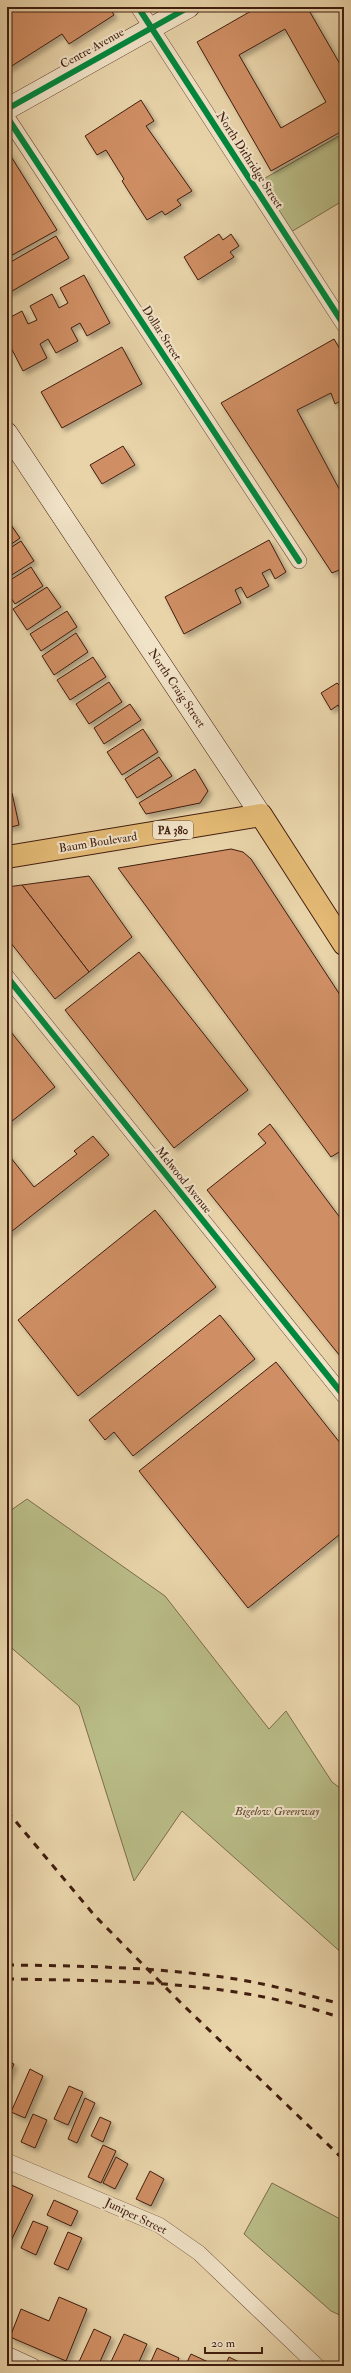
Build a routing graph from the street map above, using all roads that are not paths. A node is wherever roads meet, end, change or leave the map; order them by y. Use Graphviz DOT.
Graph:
graph roads {
  1 [pos="138,7"];
  2 [pos="189,7"];
  3 [pos="150,28"];
  4 [pos="7,109"];
  5 [pos="7,117"];
  6 [pos="344,325"];
  7 [pos="7,433"];
  8 [pos="299,561"];
  9 [pos="261,815"];
  10 [pos="7,857"];
  11 [pos="344,944"];
  12 [pos="7,976"];
  13 [pos="344,1396"];
  14 [pos="7,2161"];
  15 [pos="7,2354"];
  16 [pos="33,2366"];
  17 [pos="317,2366"];
  1 -- 3 [label="street, North Dithridge Street"];
  2 -- 3 [label="main road, Centre Avenue"];
  3 -- 4 [label="main road, Centre Avenue"];
  3 -- 6 [label="street, North Dithridge Street"];
  5 -- 8 [label="street, Dollar Street"];
  7 -- 9 [label="main road, North Craig Street"];
  9 -- 10 [label="main road, Baum Boulevard / PA 380"];
  9 -- 11 [label="main road, North Craig Street"];
  12 -- 13 [label="street, Melwood Avenue"];
  14 -- 17 [label="street, Juniper Street"];
  15 -- 16 [label="street"];
}
